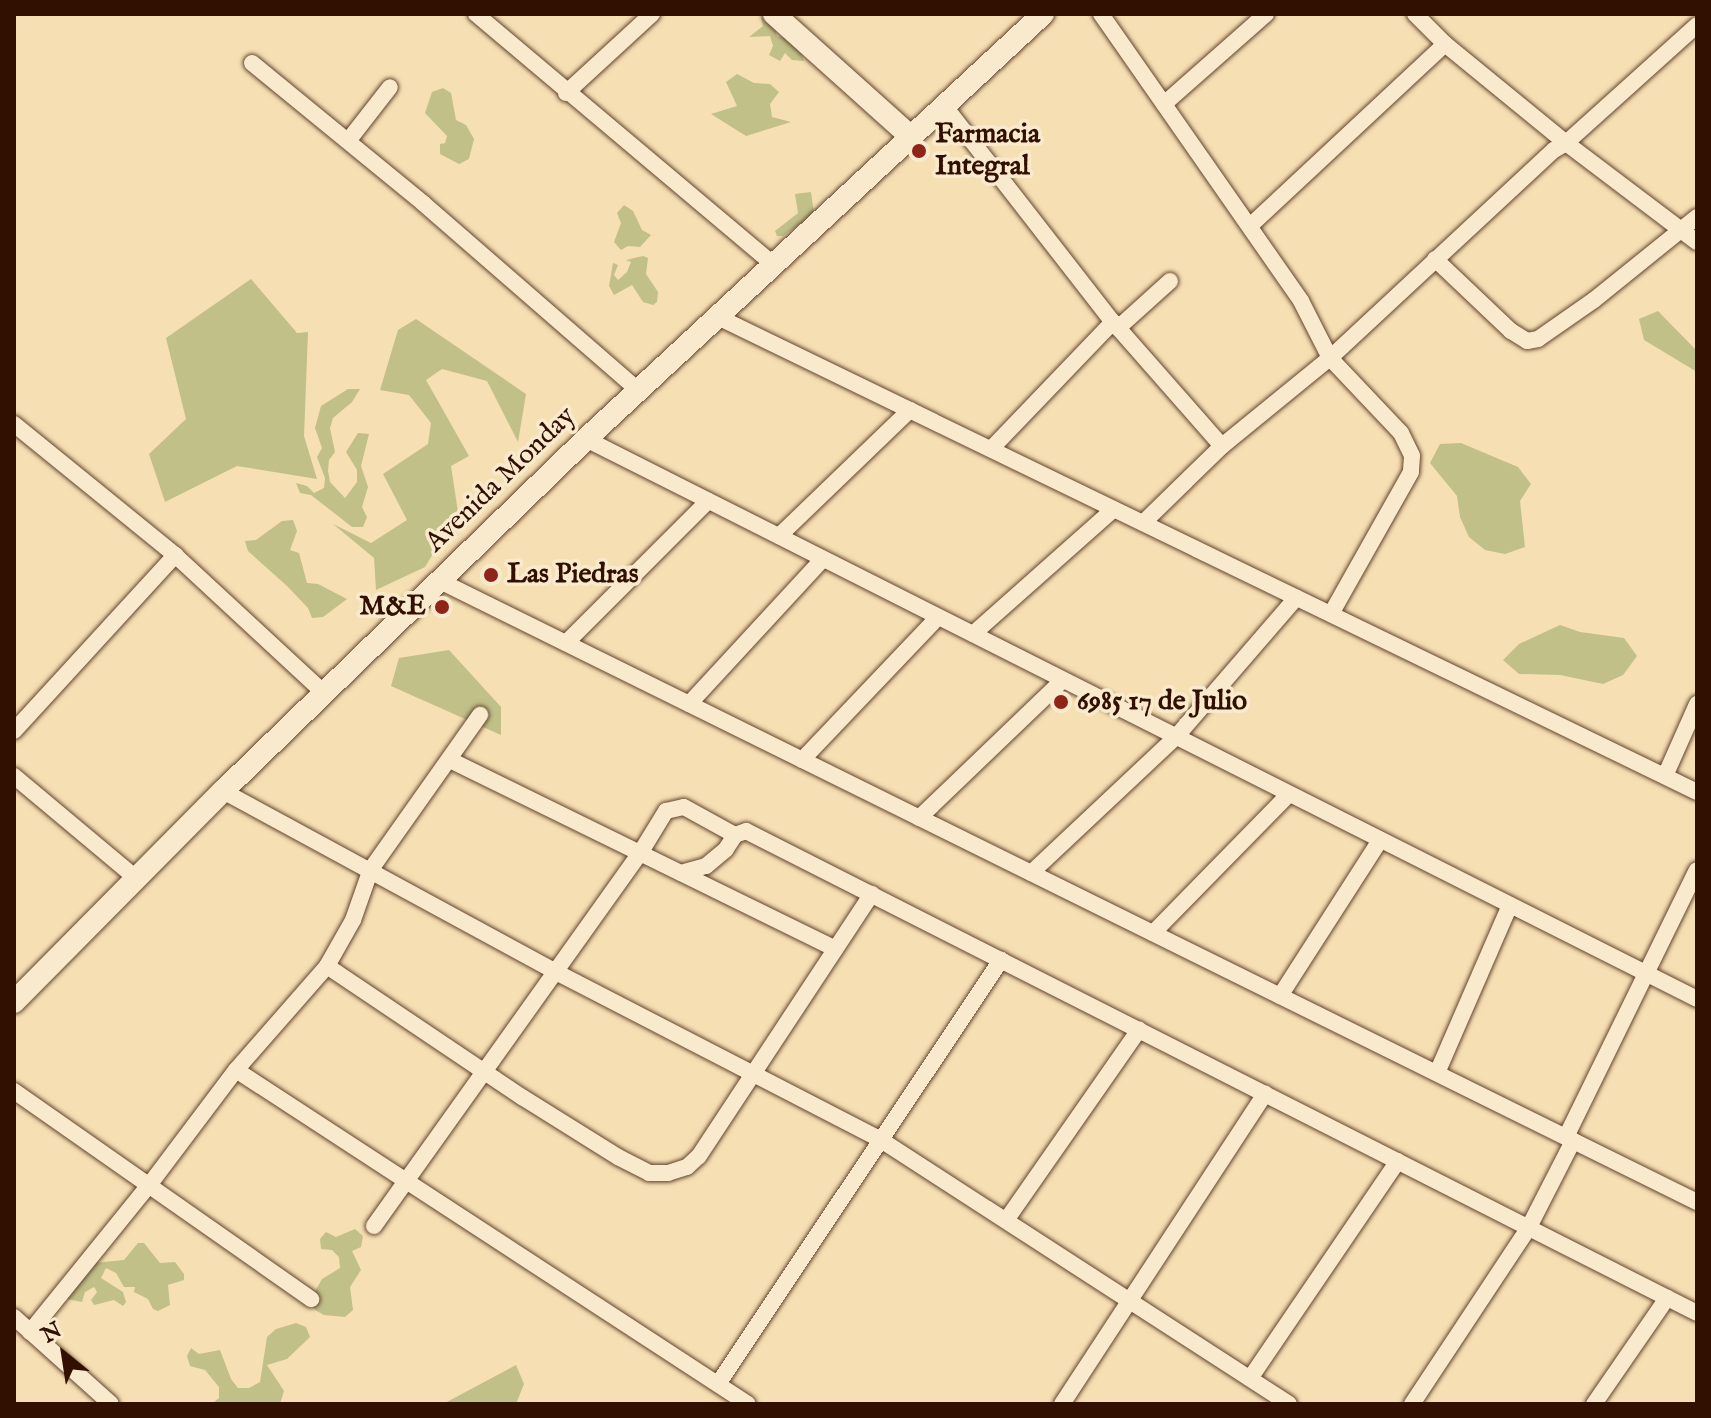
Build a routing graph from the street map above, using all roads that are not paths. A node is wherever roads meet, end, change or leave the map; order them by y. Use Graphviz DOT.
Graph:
graph roads {
  1 [pos="476,14"];
  2 [pos="652,14"];
  3 [pos="774,14"];
  4 [pos="1043,14"];
  5 [pos="1101,14"];
  6 [pos="1266,14"];
  7 [pos="1415,14"];
  8 [pos="1697,25"];
  9 [pos="1445,44"];
  10 [pos="252,63"];
  11 [pos="390,87"];
  12 [pos="566,93"];
  13 [pos="943,104"];
  14 [pos="1164,104"];
  15 [pos="910,136"];
  16 [pos="348,141"];
  17 [pos="1566,143"];
  18 [pos="1697,217"];
  19 [pos="1251,225"];
  20 [pos="1681,232"];
  21 [pos="1697,242"];
  22 [pos="1435,259"];
  23 [pos="775,266"];
  24 [pos="1170,281"];
  25 [pos="720,318"];
  26 [pos="1116,325"];
  27 [pos="1330,358"];
  28 [pos="639,391"];
  29 [pos="910,410"];
  30 [pos="14,424"];
  31 [pos="586,439"];
  32 [pos="1222,446"];
  33 [pos="991,449"];
  34 [pos="708,501"];
  35 [pos="1114,509"];
  36 [pos="1143,523"];
  37 [pos="779,536"];
  38 [pos="175,555"];
  39 [pos="823,559"];
  40 [pos="440,581"];
  41 [pos="1296,598"];
  42 [pos="1331,614"];
  43 [pos="938,617"];
  44 [pos="973,634"];
  45 [pos="566,643"];
  46 [pos="1063,680"];
  47 [pos="324,693"];
  48 [pos="689,704"];
  49 [pos="1697,704"];
  50 [pos="480,715"];
  51 [pos="14,731"];
  52 [pos="1176,737"];
  53 [pos="450,760"];
  54 [pos="802,760"];
  55 [pos="14,776"];
  56 [pos="1665,776"];
  57 [pos="223,791"];
  58 [pos="1697,792"];
  59 [pos="1289,794"];
  60 [pos="919,818"];
  61 [pos="735,835"];
  62 [pos="1380,840"];
  63 [pos="639,855"];
  64 [pos="371,869"];
  65 [pos="1697,870"];
  66 [pos="681,873"];
  67 [pos="1031,873"];
  68 [pos="137,879"];
  69 [pos="872,894"];
  70 [pos="1510,905"];
  71 [pos="1153,933"];
  72 [pos="835,949"];
  73 [pos="1001,960"];
  74 [pos="327,966"];
  75 [pos="556,972"];
  76 [pos="1645,973"];
  77 [pos="1280,996"];
  78 [pos="1697,999"];
  79 [pos="14,1002"];
  80 [pos="1139,1030"];
  81 [pos="236,1070"];
  82 [pos="484,1072"];
  83 [pos="750,1073"];
  84 [pos="1437,1073"];
  85 [pos="14,1091"];
  86 [pos="1265,1094"];
  87 [pos="1570,1139"];
  88 [pos="881,1140"];
  89 [pos="1398,1161"];
  90 [pos="406,1181"];
  91 [pos="150,1184"];
  92 [pos="1696,1200"];
  93 [pos="1007,1219"];
  94 [pos="374,1226"];
  95 [pos="1529,1227"];
  96 [pos="1667,1298"];
  97 [pos="311,1299"];
  98 [pos="1131,1299"];
  99 [pos="1697,1313"];
  100 [pos="14,1317"];
  101 [pos="30,1332"];
  102 [pos="1251,1377"];
  103 [pos="718,1384"];
  104 [pos="111,1404"];
  105 [pos="748,1404"];
  106 [pos="1062,1404"];
  107 [pos="1289,1404"];
  108 [pos="1412,1404"];
  109 [pos="1594,1404"];
  1 -- 12 [label="street"];
  2 -- 12 [label="street"];
  3 -- 15 [label="main road"];
  4 -- 13 [label="main road, Avenida Monday"];
  5 -- 14 [label="street"];
  6 -- 14 [label="street"];
  7 -- 9 [label="street"];
  8 -- 17 [label="street"];
  9 -- 17 [label="street"];
  9 -- 19 [label="street"];
  10 -- 16 [label="street"];
  11 -- 16 [label="street"];
  12 -- 23 [label="street"];
  13 -- 15 [label="main road, Avenida Monday"];
  13 -- 26 [label="street"];
  14 -- 19 [label="street"];
  15 -- 23 [label="main road, Avenida Monday"];
  16 -- 28 [label="street"];
  17 -- 20 [label="street"];
  17 -- 22 [label="street"];
  18 -- 20 [label="street"];
  19 -- 27 [label="street"];
  20 -- 21 [label="street"];
  20 -- 22 [label="street"];
  22 -- 27 [label="street"];
  23 -- 25 [label="main road, Avenida Monday"];
  24 -- 26 [label="street"];
  25 -- 28 [label="main road, Avenida Monday"];
  25 -- 29 [label="street"];
  26 -- 32 [label="street"];
  26 -- 33 [label="street"];
  27 -- 32 [label="street"];
  27 -- 42 [label="street"];
  28 -- 31 [label="main road, Avenida Monday"];
  29 -- 33 [label="street"];
  29 -- 37 [label="street"];
  30 -- 38 [label="street"];
  31 -- 34 [label="street"];
  31 -- 40 [label="main road, Avenida Monday"];
  32 -- 36 [label="street"];
  33 -- 35 [label="street"];
  34 -- 37 [label="street"];
  34 -- 45 [label="street"];
  35 -- 36 [label="street"];
  35 -- 44 [label="street"];
  36 -- 41 [label="street"];
  37 -- 39 [label="street"];
  38 -- 47 [label="street"];
  38 -- 51 [label="street"];
  39 -- 43 [label="street"];
  39 -- 48 [label="street"];
  40 -- 45 [label="street"];
  40 -- 47 [label="main road, Avenida Monday"];
  41 -- 42 [label="street"];
  41 -- 52 [label="street"];
  42 -- 56 [label="street"];
  43 -- 44 [label="street"];
  43 -- 54 [label="street"];
  44 -- 46 [label="street"];
  45 -- 48 [label="street"];
  46 -- 52 [label="street"];
  46 -- 60 [label="street"];
  47 -- 57 [label="main road, Avenida Monday"];
  48 -- 54 [label="street"];
  49 -- 56 [label="street"];
  50 -- 53 [label="street"];
  52 -- 59 [label="street"];
  52 -- 67 [label="street"];
  53 -- 63 [label="street"];
  53 -- 64 [label="street"];
  54 -- 60 [label="street"];
  55 -- 68 [label="street"];
  56 -- 58 [label="street"];
  57 -- 64 [label="street"];
  57 -- 68 [label="main road, Avenida Monday"];
  59 -- 62 [label="street"];
  59 -- 71 [label="street"];
  60 -- 67 [label="street"];
  61 -- 63 [label="street"];
  61 -- 66 [label="street"];
  61 -- 69 [label="street"];
  62 -- 70 [label="street"];
  62 -- 77 [label="street"];
  63 -- 66 [label="street"];
  63 -- 75 [label="street"];
  64 -- 74 [label="street"];
  64 -- 75 [label="street"];
  65 -- 76 [label="street"];
  66 -- 72 [label="street"];
  67 -- 71 [label="street"];
  68 -- 79 [label="main road, Avenida Monday"];
  69 -- 72 [label="street"];
  69 -- 73 [label="street"];
  70 -- 76 [label="street"];
  70 -- 84 [label="street"];
  71 -- 77 [label="street"];
  72 -- 83 [label="street"];
  73 -- 80 [label="street"];
  73 -- 88 [label="street"];
  74 -- 81 [label="street"];
  74 -- 82 [label="street"];
  75 -- 82 [label="street"];
  75 -- 83 [label="street"];
  76 -- 78 [label="street"];
  76 -- 87 [label="street"];
  77 -- 84 [label="street"];
  80 -- 86 [label="street"];
  80 -- 93 [label="street"];
  81 -- 90 [label="street"];
  81 -- 91 [label="street"];
  82 -- 83 [label="street"];
  82 -- 90 [label="street"];
  83 -- 88 [label="street"];
  84 -- 87 [label="street"];
  85 -- 91 [label="street"];
  86 -- 89 [label="street"];
  86 -- 98 [label="street"];
  87 -- 92 [label="street"];
  87 -- 95 [label="street"];
  88 -- 93 [label="street"];
  88 -- 103 [label="street"];
  89 -- 95 [label="street"];
  89 -- 102 [label="street"];
  90 -- 94 [label="street"];
  90 -- 103 [label="street"];
  91 -- 97 [label="street"];
  91 -- 101 [label="street"];
  93 -- 98 [label="street"];
  95 -- 96 [label="street"];
  95 -- 108 [label="street"];
  96 -- 99 [label="street"];
  96 -- 109 [label="street"];
  98 -- 102 [label="street"];
  98 -- 106 [label="street"];
  100 -- 101 [label="street"];
  101 -- 104 [label="street"];
  102 -- 107 [label="street"];
  103 -- 105 [label="street"];
}
